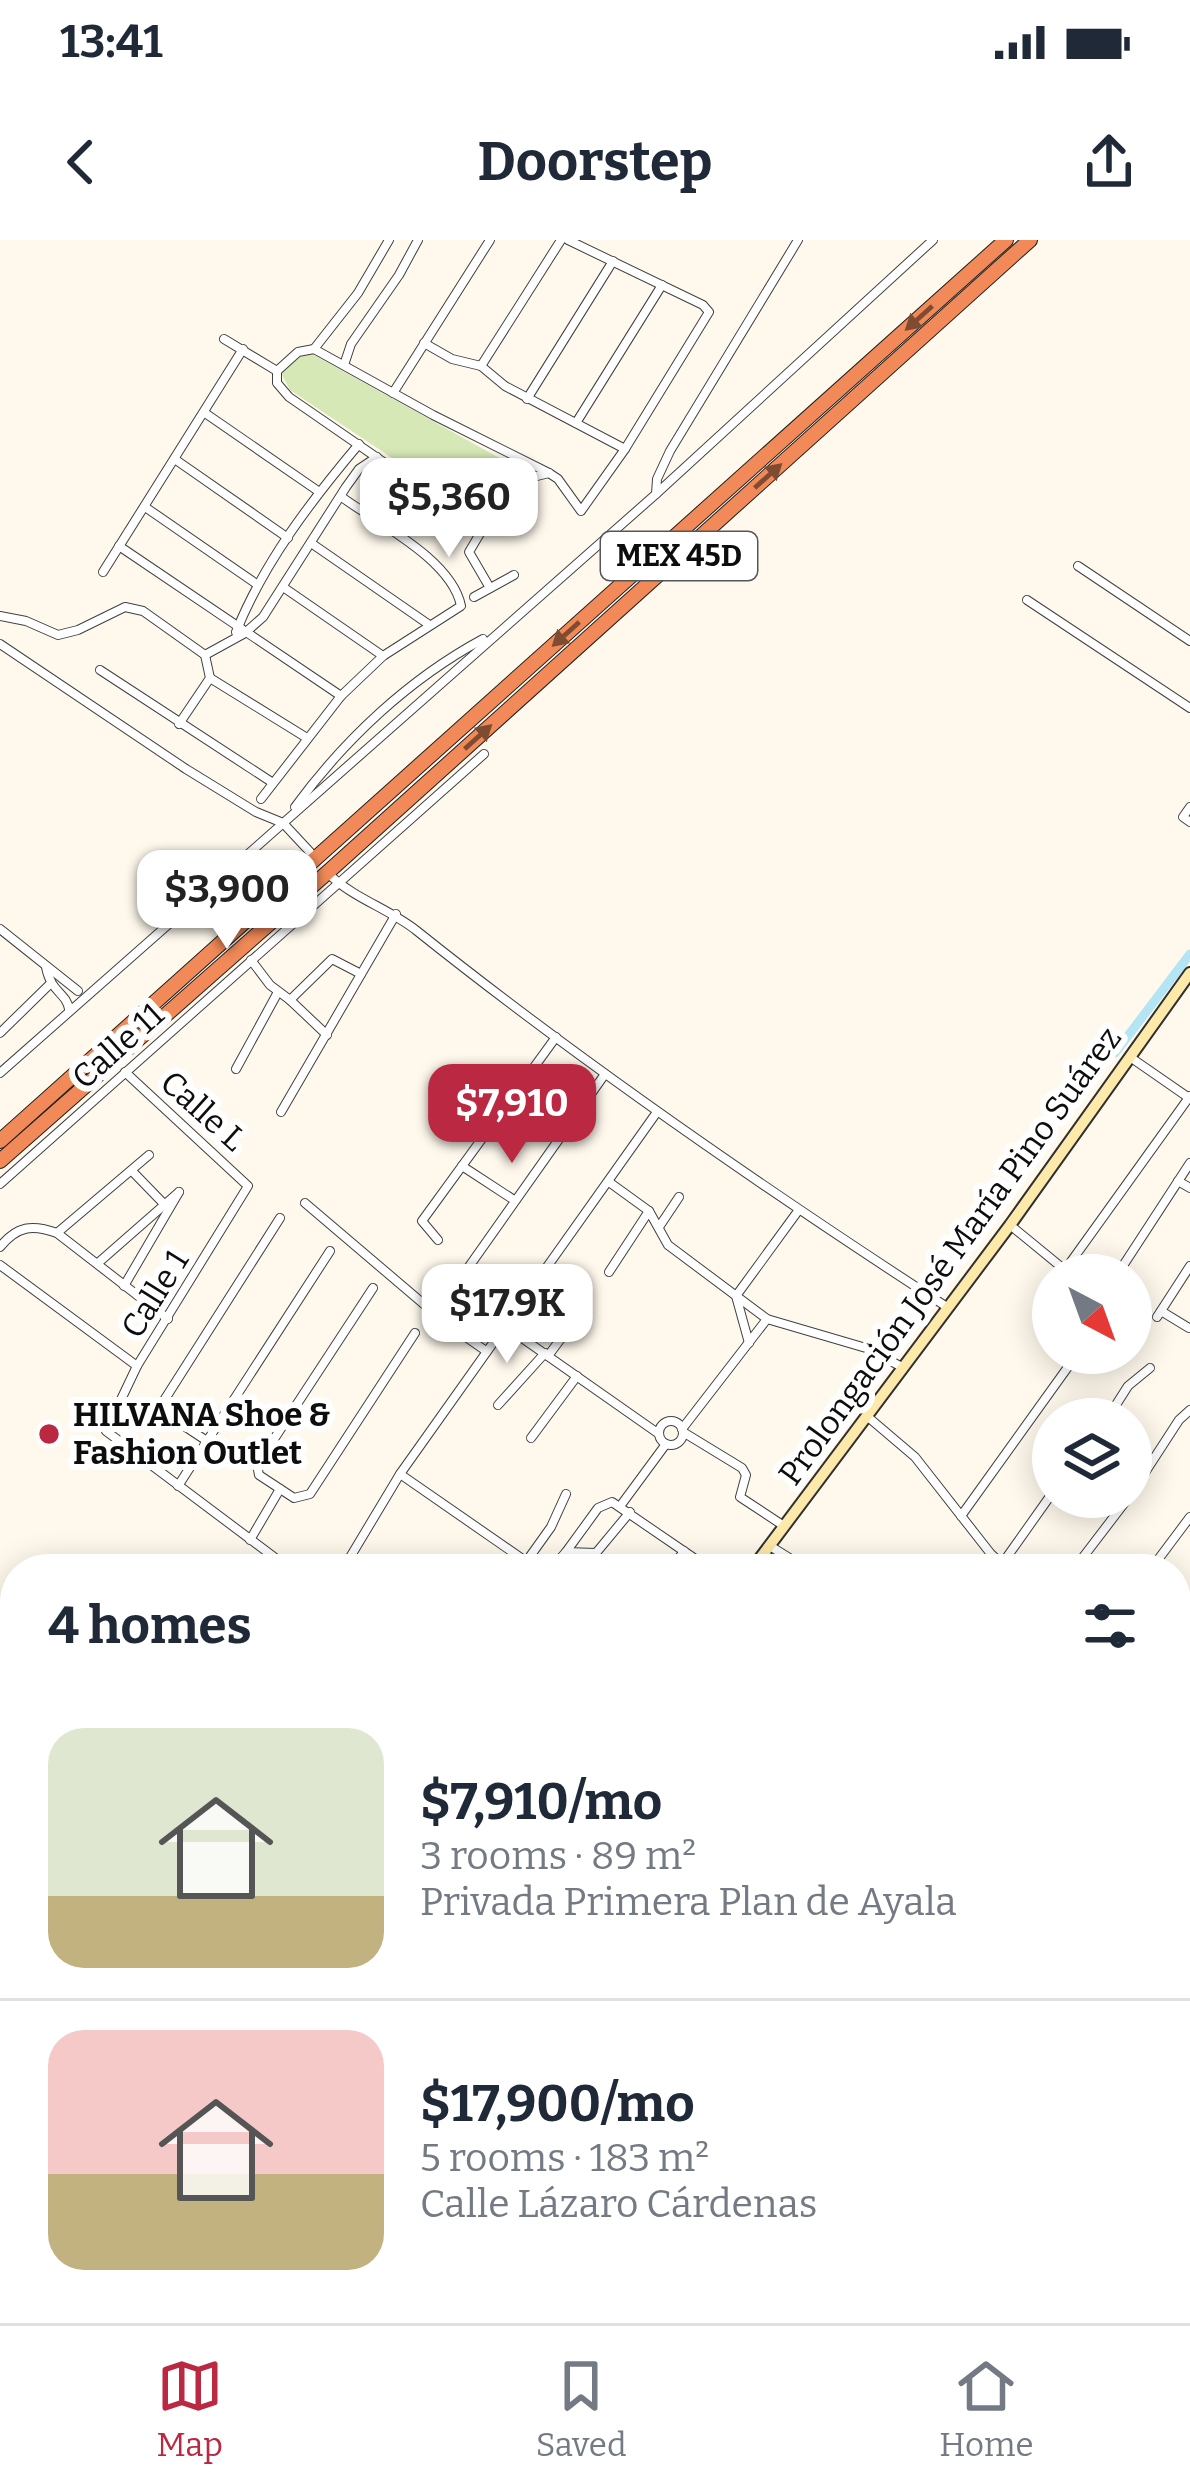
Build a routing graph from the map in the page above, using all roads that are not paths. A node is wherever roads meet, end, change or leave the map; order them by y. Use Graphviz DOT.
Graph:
graph roads {
  1 [pos="389,240"];
  2 [pos="418,240"];
  3 [pos="490,240"];
  4 [pos="565,240"];
  5 [pos="798,240"];
  6 [pos="933,240"];
  7 [pos="1006,240"];
  8 [pos="1030,240"];
  9 [pos="613,261"];
  10 [pos="662,285"];
  11 [pos="224,339"];
  12 [pos="424,343"];
  13 [pos="242,349"];
  14 [pos="314,349"];
  15 [pos="344,365"];
  16 [pos="481,366"];
  17 [pos="277,371"];
  18 [pos="393,393"];
  19 [pos="527,399"];
  20 [pos="205,413"];
  21 [pos="576,423"];
  22 [pos="359,444"];
  23 [pos="625,449"];
  24 [pos="377,457"];
  25 [pos="176,460"];
  26 [pos="525,460"];
  27 [pos="549,473"];
  28 [pos="333,474"];
  29 [pos="529,478"];
  30 [pos="346,487"];
  31 [pos="318,491"];
  32 [pos="656,494"];
  33 [pos="343,498"];
  34 [pos="145,507"];
  35 [pos="482,530"];
  36 [pos="288,538"];
  37 [pos="311,543"];
  38 [pos="119,547"];
  39 [pos="1078,566"];
  40 [pos="103,572"];
  41 [pos="514,575"];
  42 [pos="259,585"];
  43 [pos="283,586"];
  44 [pos="490,588"];
  45 [pos="474,597"];
  46 [pos="1027,600"];
  47 [pos="0,616"];
  48 [pos="428,624"];
  49 [pos="241,631"];
  50 [pos="498,632"];
  51 [pos="1190,641"];
  52 [pos="0,644"];
  53 [pos="206,655"];
  54 [pos="383,656"];
  55 [pos="100,670"];
  56 [pos="210,678"];
  57 [pos="341,696"];
  58 [pos="1190,708"];
  59 [pos="178,724"];
  60 [pos="307,738"];
  61 [pos="484,754"];
  62 [pos="273,783"];
  63 [pos="261,800"];
  64 [pos="1190,807"];
  65 [pos="1186,819"];
  66 [pos="283,823"];
  67 [pos="310,852"];
  68 [pos="334,880"];
  69 [pos="396,914"];
  70 [pos="1,933"];
  71 [pos="251,960"];
  72 [pos="45,965"];
  73 [pos="1190,973"];
  74 [pos="361,974"];
  75 [pos="49,986"];
  76 [pos="278,992"];
  77 [pos="83,993"];
  78 [pos="292,999"];
  79 [pos="69,1006"];
  80 [pos="0,1033"];
  81 [pos="327,1035"];
  82 [pos="556,1036"];
  83 [pos="1130,1057"];
  84 [pos="236,1070"];
  85 [pos="125,1072"];
  86 [pos="0,1073"];
  87 [pos="605,1073"];
  88 [pos="1189,1097"];
  89 [pos="281,1112"];
  90 [pos="657,1112"];
  91 [pos="0,1141"];
  92 [pos="149,1155"];
  93 [pos="0,1161"];
  94 [pos="1190,1163"];
  95 [pos="462,1166"];
  96 [pos="132,1171"];
  97 [pos="1178,1181"];
  98 [pos="609,1182"];
  99 [pos="0,1184"];
  100 [pos="248,1186"];
  101 [pos="1190,1189"];
  102 [pos="679,1197"];
  103 [pos="514,1200"];
  104 [pos="304,1203"];
  105 [pos="164,1204"];
  106 [pos="649,1211"];
  107 [pos="798,1211"];
  108 [pos="280,1218"];
  109 [pos="1010,1226"];
  110 [pos="659,1227"];
  111 [pos="57,1233"];
  112 [pos="438,1240"];
  113 [pos="0,1247"];
  114 [pos="330,1251"];
  115 [pos="1131,1254"];
  116 [pos="98,1263"];
  117 [pos="0,1265"];
  118 [pos="1190,1266"];
  119 [pos="609,1272"];
  120 [pos="456,1285"];
  121 [pos="124,1286"];
  122 [pos="373,1288"];
  123 [pos="736,1295"];
  124 [pos="585,1306"];
  125 [pos="947,1307"];
  126 [pos="168,1319"];
  127 [pos="767,1319"];
  128 [pos="505,1326"];
  129 [pos="1188,1330"];
  130 [pos="415,1333"];
  131 [pos="749,1343"];
  132 [pos="487,1351"];
  133 [pos="546,1355"];
  134 [pos="137,1366"];
  135 [pos="902,1367"];
  136 [pos="1063,1374"];
  137 [pos="1143,1374"];
  138 [pos="577,1376"];
  139 [pos="1120,1398"];
  140 [pos="498,1405"];
  141 [pos="1190,1410"];
  142 [pos="868,1418"];
  143 [pos="683,1430"];
  144 [pos="659,1434"];
  145 [pos="531,1438"];
  146 [pos="207,1441"];
  147 [pos="666,1444"];
  148 [pos="1152,1461"];
  149 [pos="400,1474"];
  150 [pos="178,1486"];
  151 [pos="280,1489"];
  152 [pos="566,1494"];
  153 [pos="626,1508"];
  154 [pos="961,1516"];
  155 [pos="1190,1517"];
  156 [pos="1036,1518"];
  157 [pos="1113,1518"];
  158 [pos="784,1526"];
  159 [pos="250,1540"];
  160 [pos="767,1550"];
  161 [pos="684,1551"];
  162 [pos="566,1552"];
  163 [pos="268,1554"];
  164 [pos="352,1554"];
  165 [pos="515,1554"];
  166 [pos="532,1554"];
  167 [pos="682,1554"];
  168 [pos="688,1554"];
  169 [pos="764,1554"];
  170 [pos="772,1554"];
  171 [pos="775,1554"];
  172 [pos="994,1554"];
  173 [pos="1013,1554"];
  174 [pos="1085,1554"];
  175 [pos="1162,1554"];
  1 -- 14 [label="street"];
  2 -- 15 [label="street"];
  3 -- 12 [label="street"];
  4 -- 9 [label="street"];
  4 -- 16 [label="street"];
  5 -- 32 [label="street"];
  6 -- 32 [label="street"];
  7 -- 91 [label="highway, MEX 45D, one-way"];
  93 -- 8 [label="highway, MEX 45D, one-way"];
  9 -- 10 [label="street"];
  9 -- 19 [label="street"];
  10 -- 21 [label="street"];
  10 -- 23 [label="street"];
  11 -- 13 [label="street"];
  12 -- 16 [label="street"];
  12 -- 18 [label="street"];
  13 -- 17 [label="street"];
  13 -- 20 [label="street"];
  14 -- 15 [label="street"];
  14 -- 17 [label="street"];
  15 -- 18 [label="street"];
  16 -- 19 [label="street"];
  17 -- 22 [label="street"];
  18 -- 26 [label="street"];
  19 -- 21 [label="street"];
  20 -- 25 [label="street"];
  20 -- 31 [label="street"];
  21 -- 23 [label="street"];
  22 -- 24 [label="street"];
  22 -- 28 [label="street"];
  23 -- 27 [label="street"];
  24 -- 30 [label="street"];
  24 -- 35 [label="street"];
  25 -- 34 [label="street"];
  25 -- 36 [label="street"];
  26 -- 27 [label="street"];
  26 -- 29 [label="street"];
  27 -- 29 [label="street"];
  28 -- 30 [label="street"];
  28 -- 31 [label="street"];
  29 -- 35 [label="street"];
  30 -- 33 [label="street"];
  31 -- 36 [label="street"];
  32 -- 50 [label="street"];
  33 -- 37 [label="street"];
  33 -- 48 [label="street"];
  34 -- 38 [label="street"];
  34 -- 42 [label="street"];
  35 -- 44 [label="street"];
  36 -- 42 [label="street"];
  37 -- 43 [label="street"];
  37 -- 48 [label="street"];
  38 -- 40 [label="street"];
  38 -- 49 [label="street"];
  39 -- 51 [label="street"];
  41 -- 44 [label="street"];
  42 -- 49 [label="street"];
  43 -- 49 [label="street"];
  43 -- 54 [label="street"];
  44 -- 45 [label="street"];
  46 -- 58 [label="street"];
  47 -- 53 [label="street"];
  48 -- 54 [label="street"];
  49 -- 53 [label="street"];
  49 -- 57 [label="street"];
  50 -- 66 [label="street"];
  50 -- 66 [label="street"];
  52 -- 66 [label="street"];
  53 -- 56 [label="street"];
  54 -- 57 [label="street"];
  55 -- 59 [label="street"];
  56 -- 59 [label="street"];
  56 -- 60 [label="street"];
  57 -- 60 [label="street"];
  59 -- 62 [label="street"];
  60 -- 62 [label="street"];
  61 -- 68 [label="street, Calle 11"];
  62 -- 63 [label="street"];
  64 -- 65 [label="street"];
  66 -- 67 [label="street"];
  66 -- 77 [label="street"];
  68 -- 69 [label="street"];
  68 -- 71 [label="street, Calle 11"];
  69 -- 74 [label="street"];
  69 -- 82 [label="street"];
  70 -- 72 [label="street"];
  71 -- 76 [label="street"];
  71 -- 85 [label="street, Calle 11"];
  72 -- 75 [label="street"];
  72 -- 77 [label="street"];
  73 -- 83 [label="main road, Prolongación José María Pino Suárez"];
  74 -- 78 [label="street"];
  74 -- 81 [label="street"];
  75 -- 79 [label="street"];
  75 -- 80 [label="street"];
  76 -- 78 [label="street"];
  76 -- 84 [label="street"];
  77 -- 79 [label="street"];
  78 -- 81 [label="street"];
  79 -- 86 [label="street"];
  81 -- 89 [label="street"];
  82 -- 87 [label="street"];
  82 -- 95 [label="street"];
  83 -- 88 [label="street"];
  83 -- 109 [label="main road, Prolongación José María Pino Suárez"];
  85 -- 99 [label="street, Calle 11"];
  85 -- 100 [label="street, Calle L"];
  87 -- 90 [label="street"];
  87 -- 103 [label="street"];
  88 -- 109 [label="street"];
  90 -- 98 [label="street"];
  90 -- 107 [label="street"];
  92 -- 96 [label="street"];
  94 -- 97 [label="street"];
  95 -- 103 [label="street"];
  95 -- 112 [label="street"];
  96 -- 105 [label="street"];
  96 -- 111 [label="street"];
  97 -- 101 [label="street"];
  97 -- 115 [label="street"];
  98 -- 106 [label="street"];
  98 -- 128 [label="street"];
  100 -- 126 [label="street, Calle 1"];
  102 -- 110 [label="street"];
  103 -- 120 [label="street"];
  104 -- 132 [label="street"];
  105 -- 116 [label="street"];
  105 -- 121 [label="street"];
  106 -- 110 [label="street"];
  106 -- 119 [label="street"];
  107 -- 123 [label="street"];
  107 -- 125 [label="street"];
  108 -- 146 [label="street"];
  109 -- 125 [label="main road, Prolongación José María Pino Suárez"];
  110 -- 123 [label="street"];
  111 -- 113 [label="street"];
  111 -- 116 [label="street"];
  114 -- 146 [label="street"];
  116 -- 121 [label="street"];
  117 -- 134 [label="street"];
  118 -- 129 [label="street"];
  121 -- 126 [label="street"];
  122 -- 151 [label="street"];
  123 -- 127 [label="street"];
  123 -- 131 [label="street"];
  124 -- 133 [label="street"];
  125 -- 135 [label="main road, Prolongación José María Pino Suárez"];
  126 -- 134 [label="street, Calle 1"];
  127 -- 131 [label="street"];
  127 -- 135 [label="street"];
  128 -- 132 [label="street"];
  128 -- 133 [label="street"];
  130 -- 151 [label="street"];
  131 -- 143 [label="street"];
  132 -- 149 [label="street"];
  133 -- 138 [label="street"];
  133 -- 140 [label="street"];
  134 -- 150 [label="street, Calle 1"];
  135 -- 142 [label="main road, Prolongación José María Pino Suárez"];
  136 -- 154 [label="street"];
  137 -- 139 [label="street"];
  138 -- 144 [label="street"];
  138 -- 145 [label="street"];
  141 -- 148 [label="street"];
  142 -- 154 [label="street"];
  142 -- 158 [label="main road, Prolongación José María Pino Suárez"];
  143 -- 144 [label="street"];
  143 -- 147 [label="street"];
  143 -- 158 [label="street"];
  144 -- 147 [label="street"];
  146 -- 150 [label="street"];
  147 -- 153 [label="street"];
  149 -- 164 [label="street"];
  149 -- 165 [label="street"];
  150 -- 159 [label="street"];
  151 -- 159 [label="street"];
  152 -- 166 [label="street"];
  153 -- 161 [label="street"];
  153 -- 162 [label="street"];
  153 -- 162 [label="street"];
  154 -- 172 [label="street"];
  155 -- 175 [label="street"];
  156 -- 173 [label="street"];
  157 -- 174 [label="street"];
  158 -- 160 [label="main road, Prolongación José María Pino Suárez"];
  159 -- 163 [label="street"];
  160 -- 169 [label="main road, Prolongación José María Pino Suárez"];
  160 -- 170 [label="street"];
  160 -- 171 [label="street"];
  161 -- 167 [label="street"];
  161 -- 168 [label="street"];
}
